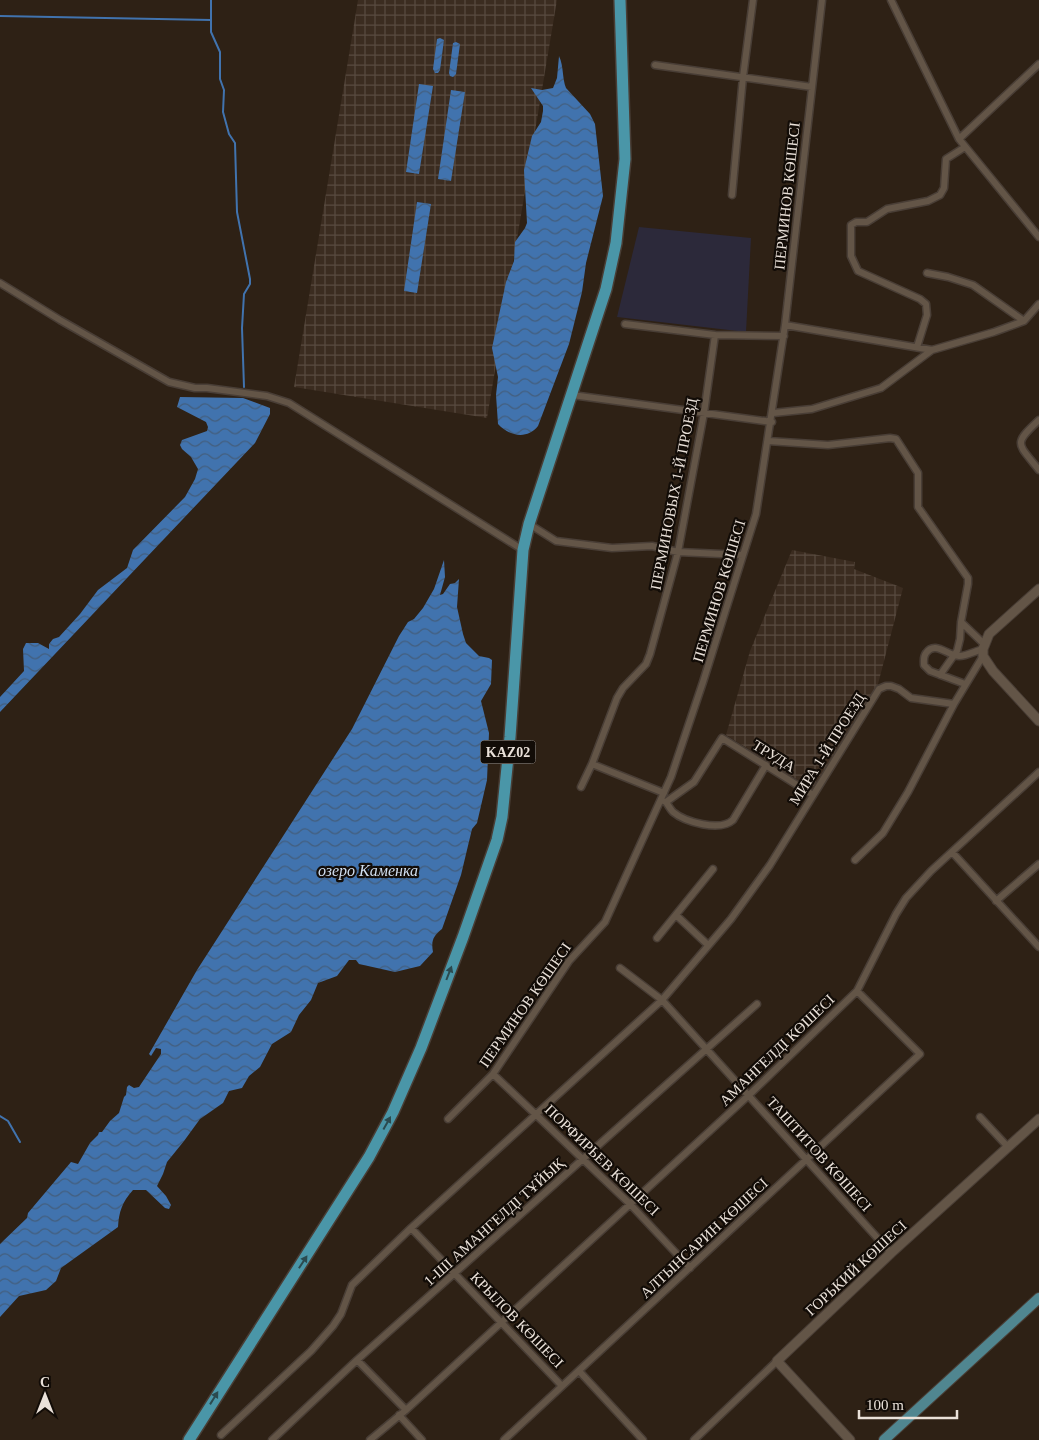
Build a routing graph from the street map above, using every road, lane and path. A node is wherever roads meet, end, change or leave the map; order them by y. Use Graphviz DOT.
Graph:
graph roads {
  1 [pos="620,0"];
  2 [pos="753,0"];
  3 [pos="822,0"];
  4 [pos="891,0"];
  5 [pos="1039,64"];
  6 [pos="655,65"];
  7 [pos="743,77"];
  8 [pos="812,87"];
  9 [pos="959,139"];
  10 [pos="965,147"];
  11 [pos="732,195"];
  12 [pos="1039,237"];
  13 [pos="927,273"];
  14 [pos="0,283"];
  15 [pos="1039,304"];
  16 [pos="1024,321"];
  17 [pos="625,324"];
  18 [pos="785,325"];
  19 [pos="715,335"];
  20 [pos="784,336"];
  21 [pos="917,347"];
  22 [pos="932,350"];
  23 [pos="572,396"];
  24 [pos="704,413"];
  25 [pos="773,413"];
  26 [pos="1039,420"];
  27 [pos="772,422"];
  28 [pos="768,441"];
  29 [pos="1039,470"];
  30 [pos="529,524"];
  31 [pos="523,550"];
  32 [pos="678,552"];
  33 [pos="743,555"];
  34 [pos="1039,589"];
  35 [pos="961,622"];
  36 [pos="983,649"];
  37 [pos="954,656"];
  38 [pos="940,676"];
  39 [pos="965,684"];
  40 [pos="954,704"];
  41 [pos="1039,721"];
  42 [pos="592,764"];
  43 [pos="766,765"];
  44 [pos="1039,772"];
  45 [pos="581,787"];
  46 [pos="813,795"];
  47 [pos="664,798"];
  48 [pos="952,852"];
  49 [pos="856,860"];
  50 [pos="1039,864"];
  51 [pos="713,869"];
  52 [pos="996,901"];
  53 [pos="676,915"];
  54 [pos="657,938"];
  55 [pos="708,945"];
  56 [pos="1039,945"];
  57 [pos="620,968"];
  58 [pos="857,991"];
  59 [pos="662,1000"];
  60 [pos="757,1004"];
  61 [pos="707,1049"];
  62 [pos="493,1074"];
  63 [pos="749,1095"];
  64 [pos="536,1115"];
  65 [pos="980,1117"];
  66 [pos="448,1119"];
  67 [pos="1039,1119"];
  68 [pos="1008,1147"];
  69 [pos="583,1159"];
  70 [pos="808,1159"];
  71 [pos="630,1204"];
  72 [pos="411,1228"];
  73 [pos="891,1253"];
  74 [pos="690,1268"];
  75 [pos="454,1273"];
  76 [pos="1039,1298"];
  77 [pos="501,1322"];
  78 [pos="357,1360"];
  79 [pos="777,1361"];
  80 [pos="579,1370"];
  81 [pos="562,1386"];
  82 [pos="406,1410"];
  83 [pos="399,1415"];
  84 [pos="221,1435"];
  85 [pos="189,1440"];
  86 [pos="272,1440"];
  87 [pos="370,1440"];
  88 [pos="422,1440"];
  89 [pos="504,1440"];
  90 [pos="643,1440"];
  91 [pos="694,1440"];
  92 [pos="850,1440"];
  93 [pos="884,1440"];
  1 -- 23 [label="highway, KAZ02"];
  2 -- 7 [label="street"];
  3 -- 8 [label="street, ПЕРМИНОВ КӨШЕСІ"];
  4 -- 9 [label="street"];
  5 -- 9 [label="street"];
  6 -- 7 [label="street"];
  7 -- 8 [label="street"];
  7 -- 11 [label="street"];
  8 -- 18 [label="street, ПЕРМИНОВ КӨШЕСІ"];
  9 -- 10 [label="street"];
  10 -- 12 [label="street"];
  10 -- 21 [label="street"];
  13 -- 16 [label="street"];
  14 -- 31 [label="street"];
  15 -- 16 [label="street"];
  16 -- 22 [label="street"];
  17 -- 19 [label="street"];
  18 -- 20 [label="street, ПЕРМИНОВ КӨШЕСІ"];
  18 -- 21 [label="street"];
  19 -- 20 [label="street"];
  19 -- 24 [label="street, ПЕРМИНОВЫХ 1-Й ПРОЕЗД"];
  20 -- 25 [label="street, ПЕРМИНОВ КӨШЕСІ"];
  21 -- 22 [label="street"];
  22 -- 25 [label="street"];
  23 -- 24 [label="street"];
  23 -- 30 [label="highway, KAZ02"];
  24 -- 27 [label="street"];
  24 -- 32 [label="street, ПЕРМИНОВЫХ 1-Й ПРОЕЗД"];
  25 -- 27 [label="street, ПЕРМИНОВ КӨШЕСІ"];
  26 -- 29 [label="street"];
  27 -- 28 [label="street, ПЕРМИНОВ КӨШЕСІ"];
  28 -- 33 [label="street, ПЕРМИНОВ КӨШЕСІ"];
  28 -- 35 [label="street"];
  30 -- 31 [label="highway, KAZ02"];
  30 -- 32 [label="street"];
  85 -- 31 [label="highway, KAZ02, one-way"];
  32 -- 33 [label="street"];
  32 -- 42 [label="street, ПЕРМИНОВЫХ 1-Й ПРОЕЗД"];
  33 -- 47 [label="street, ПЕРМИНОВ КӨШЕСІ"];
  34 -- 36 [label="street"];
  35 -- 36 [label="street"];
  35 -- 37 [label="street"];
  36 -- 37 [label="street"];
  36 -- 39 [label="street"];
  36 -- 41 [label="street"];
  37 -- 38 [label="street"];
  37 -- 38 [label="street"];
  38 -- 39 [label="street"];
  39 -- 40 [label="street"];
  40 -- 46 [label="street, МИРА 1-Й ПРОЕЗД"];
  40 -- 49 [label="street"];
  42 -- 45 [label="street, ПЕРМИНОВЫХ 1-Й ПРОЕЗД"];
  42 -- 47 [label="street"];
  43 -- 46 [label="street, ТРУДА"];
  43 -- 47 [label="street, ТРУДА"];
  43 -- 47 [label="street"];
  44 -- 48 [label="street, АМАНГЕЛДІ КӨШЕСІ"];
  46 -- 55 [label="street, МИРА 1-Й ПРОЕЗД"];
  47 -- 62 [label="street, ПЕРМИНОВ КӨШЕСІ"];
  48 -- 52 [label="street"];
  48 -- 58 [label="street, АМАНГЕЛДІ КӨШЕСІ"];
  50 -- 52 [label="street"];
  51 -- 53 [label="street"];
  52 -- 56 [label="street"];
  53 -- 54 [label="street"];
  53 -- 55 [label="street"];
  55 -- 59 [label="street"];
  57 -- 59 [label="street, ТАШТИТОВ КӨШЕСІ"];
  58 -- 63 [label="street, АМАНГЕЛДІ КӨШЕСІ"];
  58 -- 70 [label="street, АЛТЫНСАРИН КӨШЕСІ"];
  59 -- 61 [label="street, ТАШТИТОВ КӨШЕСІ"];
  59 -- 64 [label="street"];
  60 -- 61 [label="street, 1-ШІ АМАНГЕЛДІ ТҰЙЫҚ"];
  61 -- 63 [label="street, ТАШТИТОВ КӨШЕСІ"];
  61 -- 69 [label="street, 1-ШІ АМАНГЕЛДІ ТҰЙЫҚ"];
  62 -- 64 [label="street, ПОРФИРЬЕВ КӨШЕСІ"];
  62 -- 66 [label="street, ПЕРМИНОВ КӨШЕСІ"];
  63 -- 70 [label="street, ТАШТИТОВ КӨШЕСІ"];
  63 -- 71 [label="street, АМАНГЕЛДІ КӨШЕСІ"];
  64 -- 69 [label="street, ПОРФИРЬЕВ КӨШЕСІ"];
  64 -- 72 [label="street"];
  65 -- 68 [label="street"];
  67 -- 68 [label="street, ГОРЬКИЙ КӨШЕСІ"];
  68 -- 73 [label="street, ГОРЬКИЙ КӨШЕСІ"];
  69 -- 71 [label="street, ПОРФИРЬЕВ КӨШЕСІ"];
  69 -- 75 [label="street, 1-ШІ АМАНГЕЛДІ ТҰЙЫҚ"];
  70 -- 73 [label="street, ТАШТИТОВ КӨШЕСІ"];
  70 -- 74 [label="street, АЛТЫНСАРИН КӨШЕСІ"];
  71 -- 74 [label="street, ПОРФИРЬЕВ КӨШЕСІ"];
  71 -- 77 [label="street, АМАНГЕЛДІ КӨШЕСІ"];
  72 -- 75 [label="street, КРЫЛОВ КӨШЕСІ"];
  72 -- 84 [label="street"];
  73 -- 79 [label="street, ГОРЬКИЙ КӨШЕСІ"];
  74 -- 80 [label="street, АЛТЫНСАРИН КӨШЕСІ"];
  75 -- 77 [label="street, КРЫЛОВ КӨШЕСІ"];
  75 -- 78 [label="street, 1-ШІ АМАНГЕЛДІ ТҰЙЫҚ"];
  76 -- 93 [label="main road"];
  77 -- 81 [label="street, КРЫЛОВ КӨШЕСІ"];
  77 -- 82 [label="street, АМАНГЕЛДІ КӨШЕСІ"];
  78 -- 82 [label="street"];
  78 -- 86 [label="street, 1-ШІ АМАНГЕЛДІ ТҰЙЫҚ"];
  79 -- 91 [label="street, ГОРЬКИЙ КӨШЕСІ"];
  79 -- 92 [label="street"];
  80 -- 81 [label="street, АЛТЫНСАРИН КӨШЕСІ"];
  80 -- 90 [label="street, КРЫЛОВ КӨШЕСІ"];
  81 -- 89 [label="street, АЛТЫНСАРИН КӨШЕСІ"];
  82 -- 83 [label="street, АМАНГЕЛДІ КӨШЕСІ"];
  83 -- 87 [label="street, АМАНГЕЛДІ КӨШЕСІ"];
  83 -- 88 [label="street"];
}
